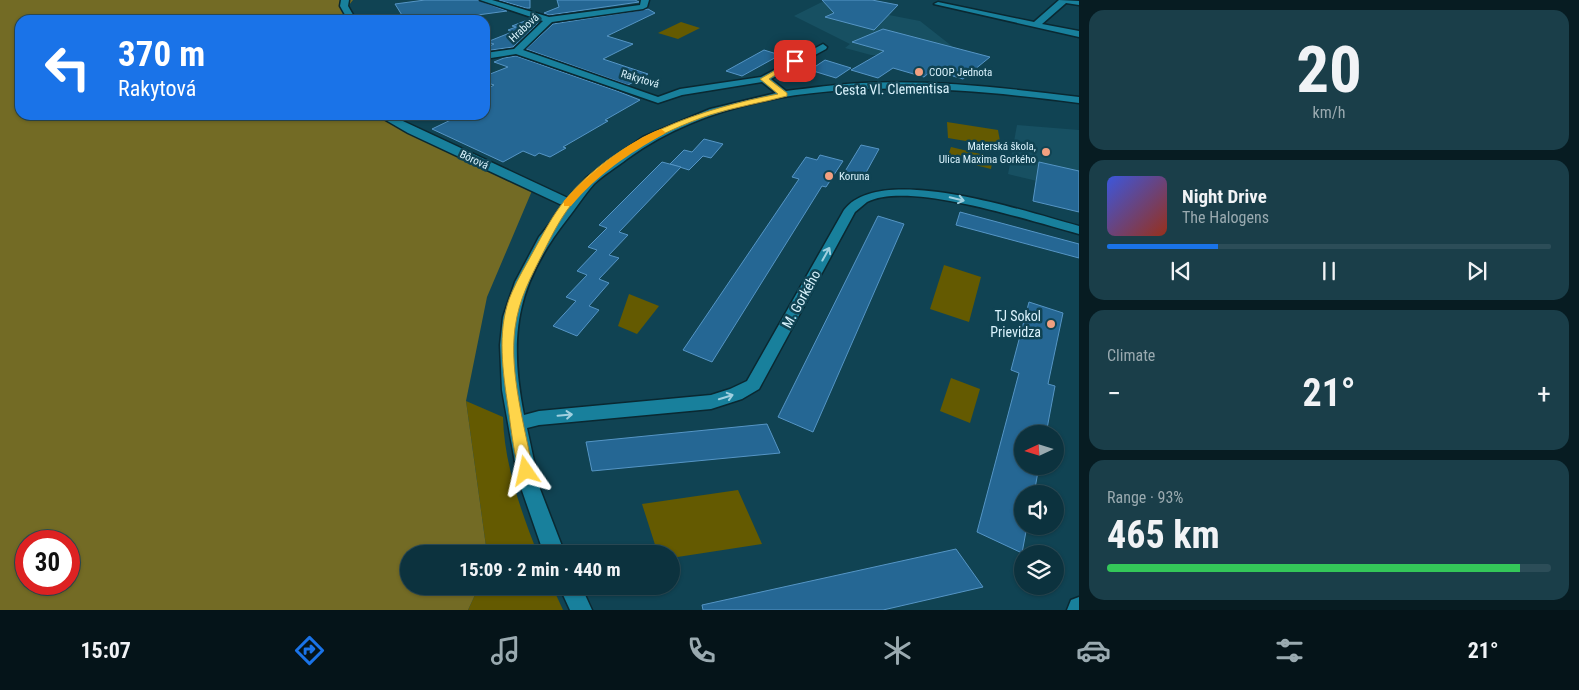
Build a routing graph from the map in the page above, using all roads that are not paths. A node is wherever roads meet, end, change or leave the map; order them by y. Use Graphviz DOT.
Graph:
graph roads {
  1 [pos="345,0"];
  2 [pos="484,0"];
  3 [pos="645,0"];
  4 [pos="1064,0"];
  5 [pos="1079,3"];
  6 [pos="938,4"];
  7 [pos="349,15"];
  8 [pos="549,20"];
  9 [pos="1035,24"];
  10 [pos="1079,34"];
  11 [pos="823,47"];
  12 [pos="517,52"];
  13 [pos="490,55"];
  14 [pos="764,79"];
  15 [pos="785,95"];
  16 [pos="1079,100"];
  17 [pos="391,120"];
  18 [pos="568,203"];
  19 [pos="1079,230"];
  20 [pos="517,423"];
  21 [pos="552,545"];
  22 [pos="574,595"];
  23 [pos="581,610"];
  1 -- 7 [label="street"];
  2 -- 8 [label="street"];
  3 -- 8 [label="street"];
  4 -- 5 [label="street"];
  4 -- 9 [label="street"];
  6 -- 9 [label="street"];
  8 -- 12 [label="street, Hrabová"];
  9 -- 10 [label="street"];
  11 -- 14 [label="street"];
  12 -- 13 [label="street, Hrabová"];
  12 -- 14 [label="street, Rakytová"];
  14 -- 15 [label="street"];
  15 -- 16 [label="street, Cesta Vl. Clementisa"];
  15 -- 18 [label="street, Cesta Vl. Clementisa"];
  17 -- 18 [label="street, Bôrová"];
  18 -- 20 [label="street, Cesta Vl. Clementisa"];
  20 -- 19 [label="street, M. Gorkého, one-way"];
  20 -- 21 [label="street, Cesta Vl. Clementisa"];
  22 -- 23 [label="street"];
}
